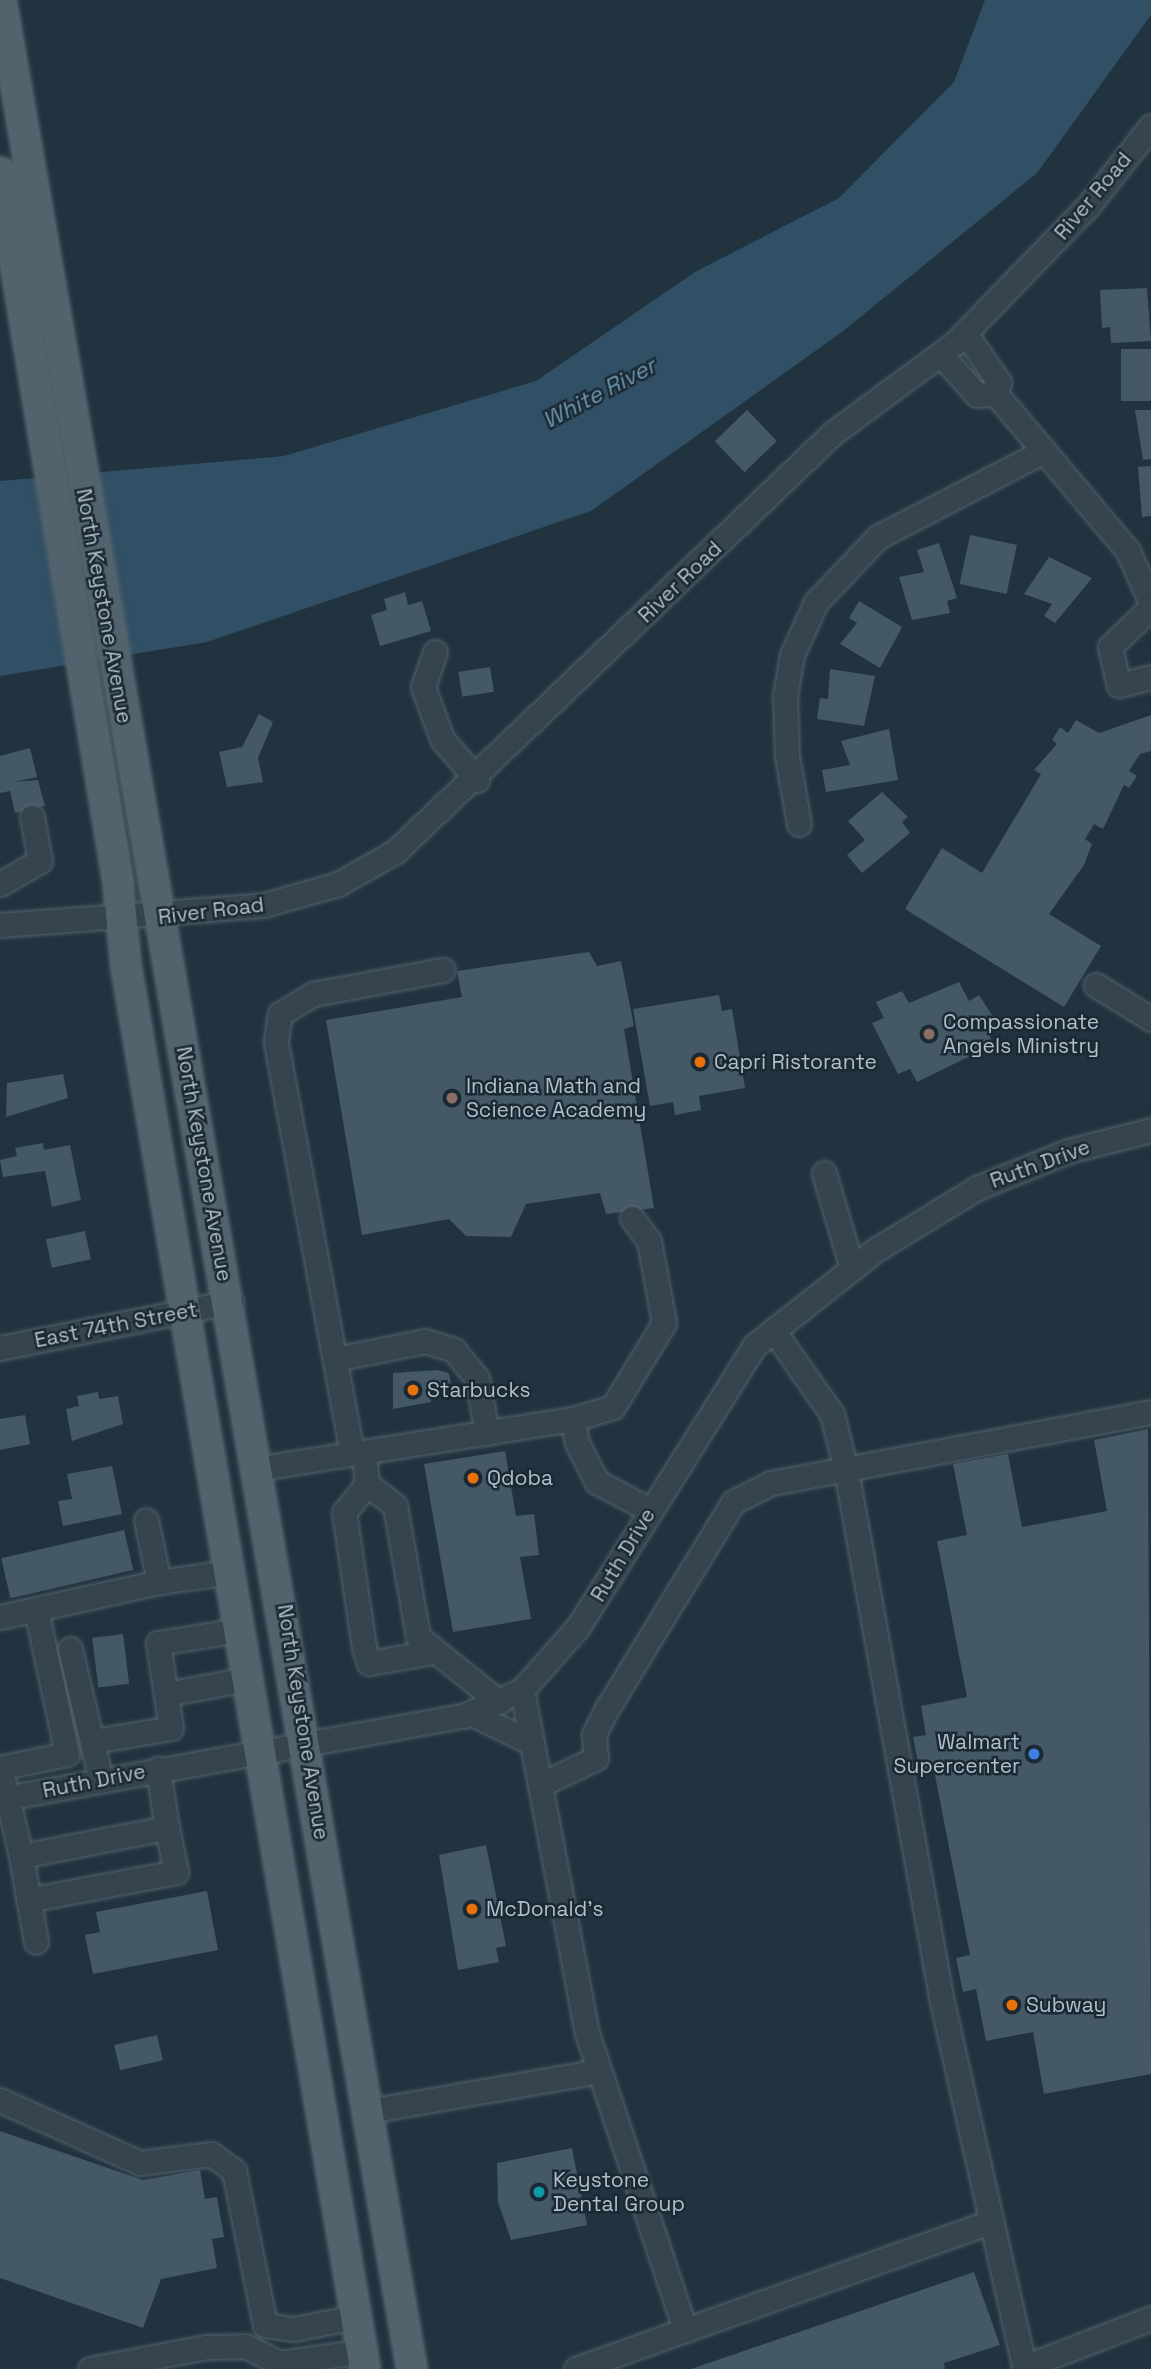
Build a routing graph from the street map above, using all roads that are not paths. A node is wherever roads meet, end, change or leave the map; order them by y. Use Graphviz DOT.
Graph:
graph roads {
  1 [pos="1,0"];
  2 [pos="1151,126"];
  3 [pos="0,172"];
  4 [pos="965,333"];
  5 [pos="941,355"];
  6 [pos="995,394"];
  7 [pos="1044,450"];
  8 [pos="1151,605"];
  9 [pos="435,652"];
  10 [pos="1151,677"];
  11 [pos="477,780"];
  12 [pos="32,817"];
  13 [pos="799,824"];
  14 [pos="0,884"];
  15 [pos="141,919"];
  16 [pos="0,925"];
  17 [pos="443,970"];
  18 [pos="1096,985"];
  19 [pos="1151,1019"];
  20 [pos="1151,1130"];
  21 [pos="824,1173"];
  22 [pos="632,1218"];
  23 [pos="852,1268"];
  24 [pos="231,1302"];
  25 [pos="186,1311"];
  26 [pos="773,1330"];
  27 [pos="0,1348"];
  28 [pos="335,1359"];
  29 [pos="1151,1412"];
  30 [pos="573,1419"];
  31 [pos="487,1433"];
  32 [pos="358,1453"];
  33 [pos="260,1468"];
  34 [pos="846,1470"];
  35 [pos="367,1483"];
  36 [pos="650,1510"];
  37 [pos="146,1520"];
  38 [pos="229,1572"];
  39 [pos="159,1582"];
  40 [pos="36,1609"];
  41 [pos="0,1617"];
  42 [pos="239,1630"];
  43 [pos="70,1648"];
  44 [pos="433,1652"];
  45 [pos="247,1679"];
  46 [pos="522,1690"];
  47 [pos="166,1694"];
  48 [pos="499,1702"];
  49 [pos="470,1713"];
  50 [pos="171,1728"];
  51 [pos="94,1741"];
  52 [pos="306,1742"];
  53 [pos="532,1743"];
  54 [pos="259,1750"];
  55 [pos="2,1767"];
  56 [pos="168,1767"];
  57 [pos="101,1780"];
  58 [pos="540,1785"];
  59 [pos="5,1798"];
  60 [pos="167,1828"];
  61 [pos="21,1856"];
  62 [pos="28,1900"];
  63 [pos="36,1942"];
  64 [pos="600,2071"];
  65 [pos="0,2100"];
  66 [pos="368,2111"];
  67 [pos="990,2222"];
  68 [pos="356,2317"];
  69 [pos="1151,2318"];
  70 [pos="265,2325"];
  71 [pos="685,2330"];
  72 [pos="245,2346"];
  73 [pos="363,2360"];
  74 [pos="280,2363"];
  75 [pos="1022,2368"];
  76 [pos="90,2369"];
  77 [pos="412,2369"];
  78 [pos="576,2369"];
  1 -- 15 [label="main road, North Keystone Avenue"];
  2 -- 4 [label="street, River Road"];
  3 -- 15 [label="main road, North Keystone Avenue"];
  4 -- 5 [label="street, River Road"];
  4 -- 6 [label="street"];
  5 -- 6 [label="street"];
  5 -- 11 [label="street, River Road"];
  6 -- 7 [label="street"];
  7 -- 8 [label="street"];
  7 -- 13 [label="street"];
  8 -- 10 [label="street"];
  9 -- 11 [label="street"];
  11 -- 15 [label="street, River Road"];
  12 -- 14 [label="street"];
  15 -- 16 [label="street, River Road"];
  15 -- 24 [label="main road, North Keystone Avenue"];
  15 -- 25 [label="main road, North Keystone Avenue"];
  17 -- 28 [label="street"];
  18 -- 19 [label="street"];
  20 -- 23 [label="street, Ruth Drive"];
  21 -- 23 [label="street"];
  22 -- 30 [label="street"];
  23 -- 26 [label="street, Ruth Drive"];
  24 -- 25 [label="street, East 74th Street"];
  24 -- 33 [label="main road, North Keystone Avenue"];
  25 -- 27 [label="street, East 74th Street"];
  25 -- 38 [label="main road, North Keystone Avenue"];
  26 -- 34 [label="street"];
  26 -- 36 [label="street, Ruth Drive"];
  28 -- 31 [label="street"];
  28 -- 32 [label="street"];
  29 -- 34 [label="street"];
  30 -- 31 [label="street"];
  30 -- 36 [label="street"];
  31 -- 32 [label="street"];
  32 -- 33 [label="street"];
  32 -- 35 [label="street"];
  33 -- 52 [label="main road, North Keystone Avenue"];
  34 -- 58 [label="street"];
  34 -- 67 [label="street"];
  35 -- 44 [label="street"];
  35 -- 44 [label="street"];
  36 -- 46 [label="street, Ruth Drive"];
  37 -- 39 [label="street"];
  38 -- 39 [label="street"];
  38 -- 42 [label="main road, North Keystone Avenue"];
  39 -- 40 [label="street"];
  40 -- 41 [label="street"];
  40 -- 55 [label="street"];
  42 -- 45 [label="main road, North Keystone Avenue"];
  42 -- 47 [label="street"];
  43 -- 51 [label="street"];
  44 -- 48 [label="street"];
  45 -- 47 [label="street"];
  45 -- 54 [label="main road, North Keystone Avenue"];
  46 -- 48 [label="street, Ruth Drive"];
  46 -- 53 [label="street"];
  47 -- 50 [label="street"];
  48 -- 49 [label="street, Ruth Drive"];
  49 -- 52 [label="street, Ruth Drive"];
  49 -- 53 [label="street"];
  50 -- 51 [label="street"];
  50 -- 56 [label="street"];
  51 -- 57 [label="street"];
  52 -- 54 [label="street, Ruth Drive"];
  52 -- 66 [label="main road, North Keystone Avenue"];
  53 -- 58 [label="street"];
  54 -- 56 [label="street, Ruth Drive"];
  54 -- 68 [label="main road, North Keystone Avenue"];
  55 -- 59 [label="street"];
  56 -- 57 [label="street, Ruth Drive"];
  56 -- 60 [label="street"];
  57 -- 59 [label="street, Ruth Drive"];
  58 -- 64 [label="street"];
  59 -- 61 [label="street"];
  60 -- 61 [label="street"];
  60 -- 62 [label="street"];
  61 -- 62 [label="street"];
  62 -- 63 [label="street"];
  64 -- 66 [label="street"];
  64 -- 71 [label="street"];
  65 -- 70 [label="street"];
  66 -- 77 [label="main road, North Keystone Avenue"];
  67 -- 71 [label="street"];
  67 -- 75 [label="street"];
  68 -- 70 [label="street"];
  68 -- 73 [label="main road, North Keystone Avenue"];
  69 -- 75 [label="street"];
  70 -- 72 [label="street"];
  70 -- 74 [label="street"];
  71 -- 78 [label="street"];
  72 -- 74 [label="street"];
  72 -- 76 [label="street"];
  73 -- 74 [label="street"];
}
